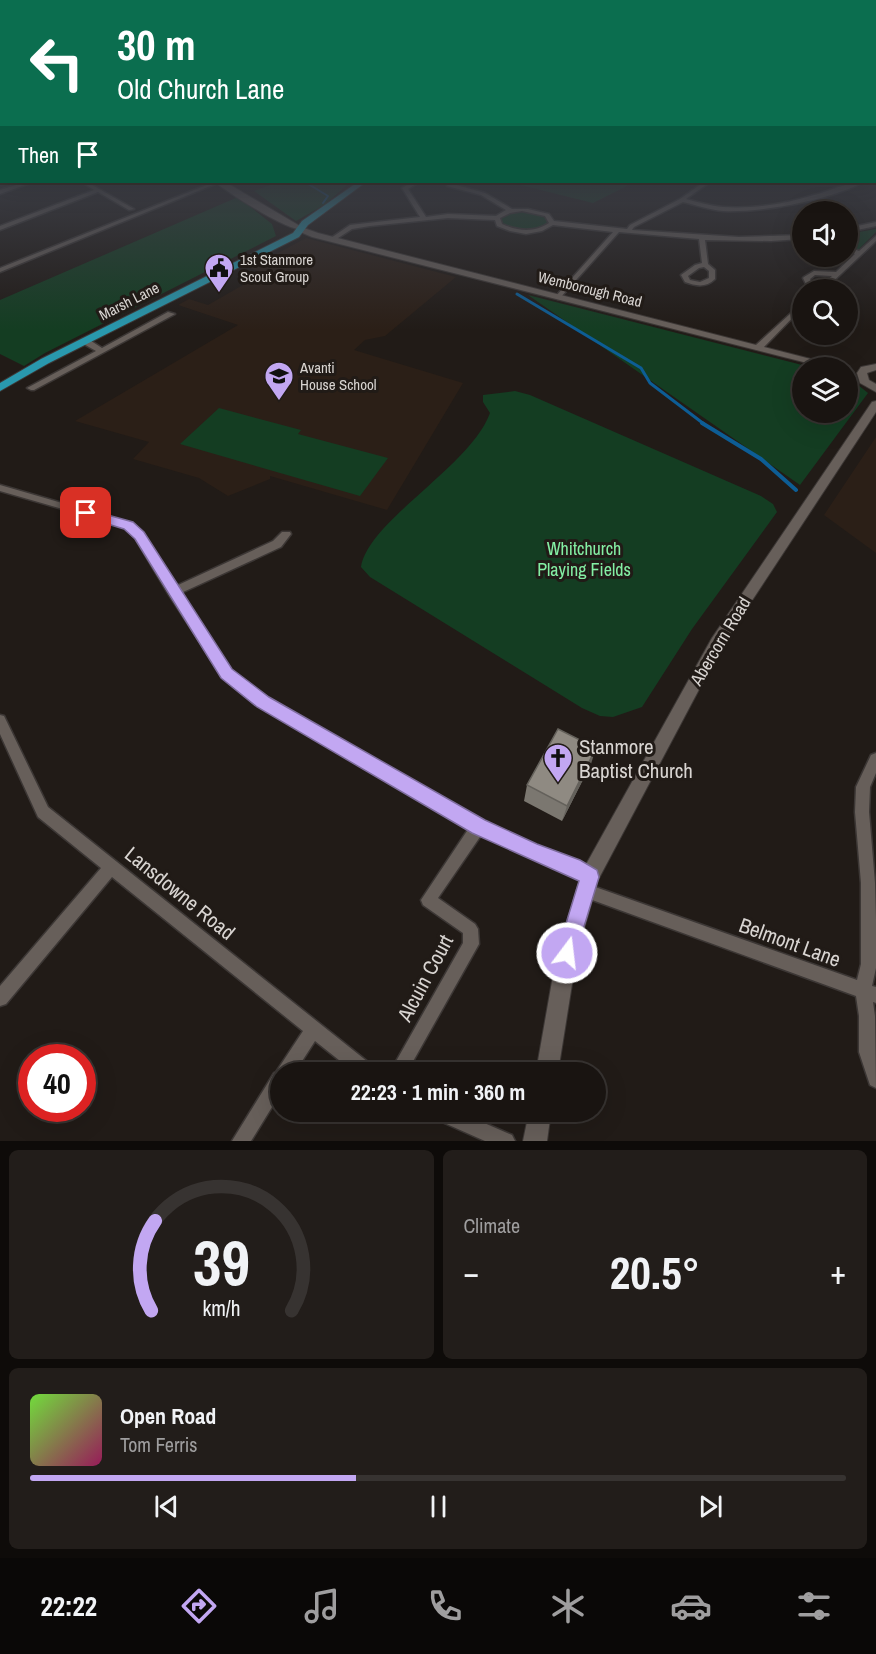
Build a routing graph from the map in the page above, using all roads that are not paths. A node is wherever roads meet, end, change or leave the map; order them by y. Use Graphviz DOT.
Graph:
graph roads {
  1 [pos="107,223"];
  2 [pos="285,223"];
  3 [pos="305,223"];
  4 [pos="313,223"];
  5 [pos="379,223"];
  6 [pos="499,223"];
  7 [pos="637,223"];
  8 [pos="552,224"];
  9 [pos="876,224"];
  10 [pos="858,228"];
  11 [pos="301,229"];
  12 [pos="618,231"];
  13 [pos="628,232"];
  14 [pos="792,238"];
  15 [pos="876,238"];
  16 [pos="333,239"];
  17 [pos="702,239"];
  18 [pos="859,253"];
  19 [pos="705,265"];
  20 [pos="0,270"];
  21 [pos="837,274"];
  22 [pos="806,279"];
  23 [pos="831,279"];
  24 [pos="558,297"];
  25 [pos="171,314"];
  26 [pos="792,315"];
  27 [pos="85,341"];
  28 [pos="759,347"];
  29 [pos="102,351"];
  30 [pos="798,357"];
  31 [pos="876,367"];
  32 [pos="858,372"];
  33 [pos="862,373"];
  34 [pos="0,388"];
  35 [pos="31,388"];
  36 [pos="876,389"];
  37 [pos="876,404"];
  38 [pos="0,488"];
  39 [pos="286,534"];
  40 [pos="173,592"];
  41 [pos="0,720"];
  42 [pos="876,759"];
  43 [pos="479,826"];
  44 [pos="112,866"];
  45 [pos="587,884"];
  46 [pos="869,992"];
  47 [pos="0,998"];
  48 [pos="312,1030"];
  49 [pos="291,1062"];
  50 [pos="354,1062"];
  51 [pos="404,1062"];
  52 [pos="549,1062"];
  53 [pos="876,1079"];
  54 [pos="270,1095"];
  55 [pos="462,1122"];
  56 [pos="538,1122"];
  57 [pos="241,1141"];
  58 [pos="506,1141"];
  59 [pos="535,1141"];
  1 -- 20 [label="street"];
  2 -- 11 [label="main road"];
  3 -- 11 [label="main road"];
  4 -- 11 [label="main road"];
  5 -- 16 [label="street"];
  6 -- 8 [label="street"];
  7 -- 13 [label="street"];
  8 -- 12 [label="street"];
  9 -- 10 [label="street"];
  11 -- 16 [label="street, Wemborough Road"];
  11 -- 27 [label="main road, Marsh Lane"];
  12 -- 13 [label="street"];
  12 -- 24 [label="street"];
  13 -- 17 [label="street"];
  14 -- 17 [label="street"];
  15 -- 18 [label="street"];
  16 -- 24 [label="street, Wemborough Road"];
  17 -- 19 [label="street"];
  18 -- 21 [label="street"];
  21 -- 22 [label="street"];
  21 -- 23 [label="street"];
  24 -- 28 [label="street, Wemborough Road"];
  25 -- 29 [label="street"];
  26 -- 28 [label="street"];
  27 -- 29 [label="street"];
  27 -- 34 [label="main road, Marsh Lane"];
  28 -- 30 [label="street, Wemborough Road"];
  29 -- 35 [label="street"];
  31 -- 33 [label="street"];
  32 -- 33 [label="street"];
  33 -- 36 [label="street"];
  37 -- 45 [label="street, Abercorn Road"];
  38 -- 40 [label="street, Belmont Lane"];
  39 -- 40 [label="street"];
  40 -- 43 [label="street, Belmont Lane"];
  41 -- 44 [label="street, Lansdowne Road"];
  42 -- 46 [label="street, Belmont Lane"];
  43 -- 45 [label="street, Belmont Lane"];
  43 -- 51 [label="street, Alcuin Court"];
  44 -- 47 [label="street"];
  44 -- 48 [label="street, Lansdowne Road"];
  45 -- 46 [label="street, Belmont Lane"];
  45 -- 52 [label="street, Abercorn Road"];
  46 -- 53 [label="street"];
  48 -- 49 [label="street"];
  48 -- 50 [label="street, Lansdowne Road"];
  54 -- 57 [label="street"];
  55 -- 58 [label="street"];
  56 -- 59 [label="street"];
}
